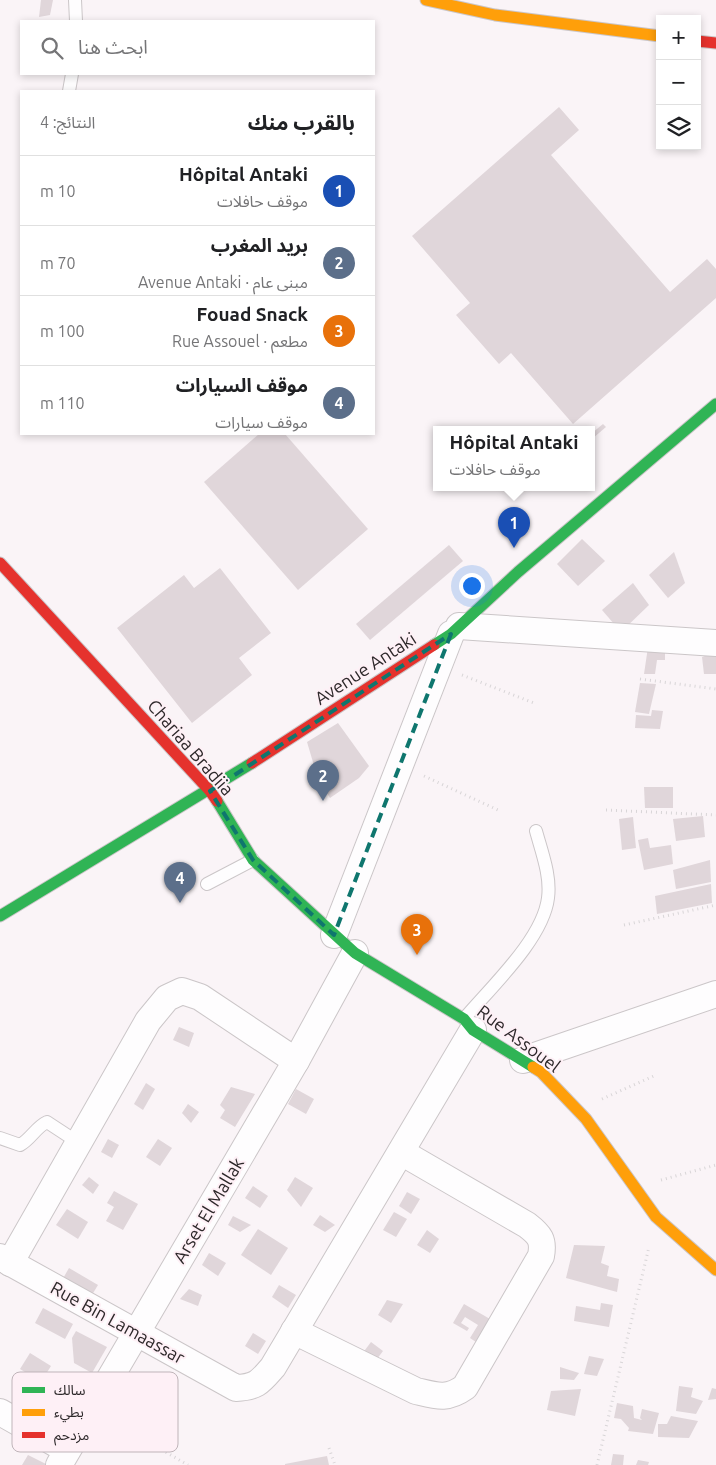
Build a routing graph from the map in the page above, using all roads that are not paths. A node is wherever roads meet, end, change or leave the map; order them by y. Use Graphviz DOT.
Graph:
graph roads {
  1 [pos="75,0"];
  2 [pos="426,0"];
  3 [pos="76,20"];
  4 [pos="656,35"];
  5 [pos="701,41"];
  6 [pos="716,43"];
  7 [pos="72,75"];
  8 [pos="69,90"];
  9 [pos="716,404"];
  10 [pos="0,563"];
  11 [pos="455,630"];
  12 [pos="716,643"];
  13 [pos="210,791"];
  14 [pos="536,831"];
  15 [pos="254,860"];
  16 [pos="207,884"];
  17 [pos="0,916"];
  18 [pos="334,935"];
  19 [pos="355,953"];
  20 [pos="716,994"];
  21 [pos="469,1024"];
  22 [pos="523,1060"];
  23 [pos="296,1061"];
  24 [pos="0,1138"];
  25 [pos="79,1143"];
  26 [pos="401,1152"];
  27 [pos="5,1260"];
  28 [pos="716,1270"];
  29 [pos="136,1331"];
  30 [pos="294,1331"];
  31 [pos="113,1372"];
  32 [pos="0,1412"];
  33 [pos="12,1421"];
  1 -- 3 [label="lane"];
  2 -- 4 [label="street"];
  5 -- 6 [label="street"];
  7 -- 8 [label="lane"];
  9 -- 11 [label="street, Avenue Antaki"];
  10 -- 13 [label="street, Chariaa Bradiia"];
  11 -- 12 [label="street"];
  11 -- 13 [label="street, Avenue Antaki"];
  11 -- 18 [label="street"];
  13 -- 15 [label="street, Chariaa Bradiia"];
  13 -- 17 [label="street, Avenue Antaki"];
  14 -- 21 [label="lane"];
  15 -- 16 [label="lane"];
  15 -- 18 [label="street, Chariaa Bradiia"];
  18 -- 19 [label="street, Chariaa Bradiia"];
  19 -- 21 [label="street, Rue Assouel"];
  19 -- 23 [label="street, Arset El Mallak"];
  20 -- 22 [label="street"];
  21 -- 22 [label="street, Rue Assouel"];
  21 -- 26 [label="street"];
  22 -- 28 [label="street, Rue Assouel"];
  23 -- 25 [label="street"];
  23 -- 29 [label="street, Arset El Mallak"];
  24 -- 25 [label="lane"];
  25 -- 27 [label="street"];
  26 -- 30 [label="street"];
  26 -- 30 [label="street"];
  27 -- 29 [label="street, Rue Bin Lamaassar"];
  29 -- 30 [label="street, Rue Bin Lamaassar"];
  29 -- 31 [label="street, Arset El Mallak"];
  32 -- 33 [label="street"];
}
